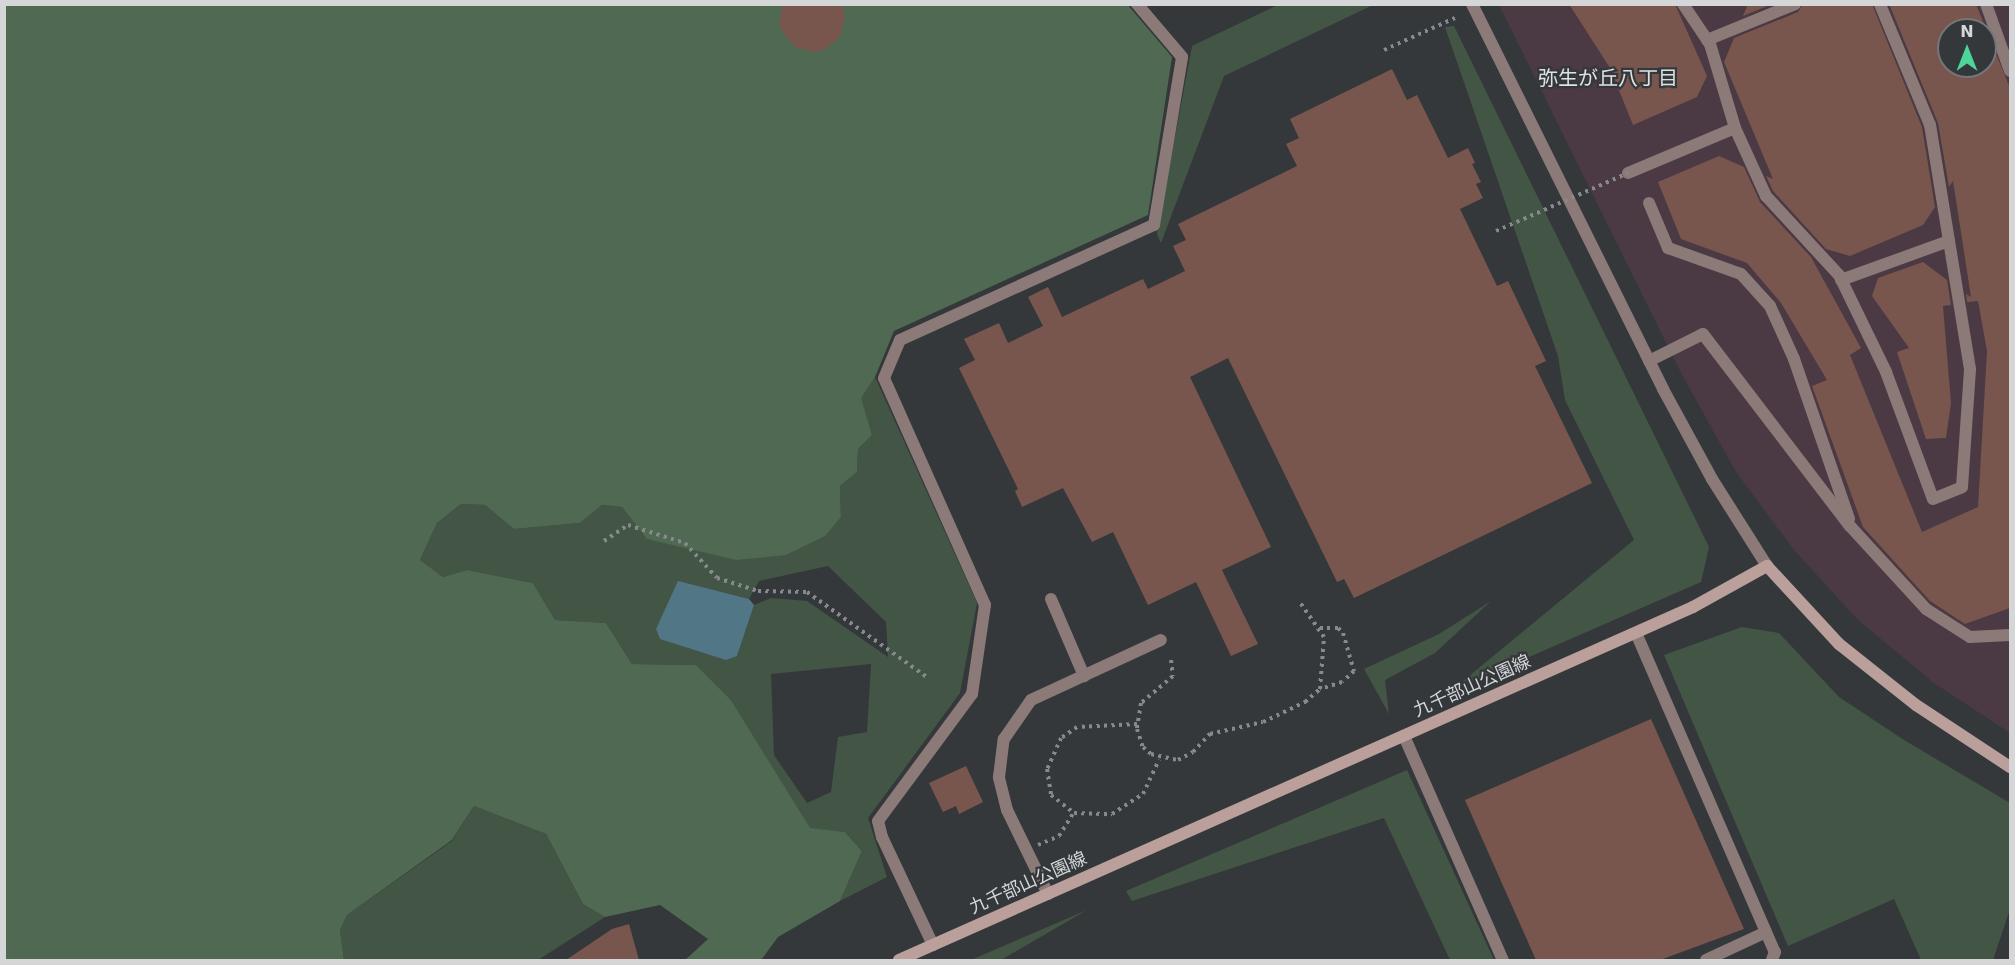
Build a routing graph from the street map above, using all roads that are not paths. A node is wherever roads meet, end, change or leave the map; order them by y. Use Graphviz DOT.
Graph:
graph roads {
  1 [pos="1137,4"];
  2 [pos="1472,4"];
  3 [pos="1683,4"];
  4 [pos="1795,4"];
  5 [pos="1880,4"];
  6 [pos="1986,4"];
  7 [pos="1707,40"];
  8 [pos="2010,71"];
  9 [pos="1735,128"];
  10 [pos="1628,173"];
  11 [pos="1649,203"];
  12 [pos="1949,241"];
  13 [pos="1841,280"];
  14 [pos="1649,361"];
  15 [pos="1852,529"];
  16 [pos="1767,566"];
  17 [pos="1051,599"];
  18 [pos="1636,633"];
  19 [pos="2010,635"];
  20 [pos="1161,640"];
  21 [pos="1083,676"];
  22 [pos="1404,736"];
  23 [pos="2010,767"];
  24 [pos="1048,894"];
  25 [pos="1766,932"];
  26 [pos="933,945"];
  27 [pos="899,960"];
  28 [pos="1503,960"];
  29 [pos="1706,960"];
  30 [pos="1772,960"];
  1 -- 26 [label="street"];
  2 -- 14 [label="street"];
  3 -- 7 [label="street"];
  4 -- 7 [label="street"];
  5 -- 12 [label="street"];
  6 -- 8 [label="street"];
  7 -- 9 [label="street"];
  9 -- 10 [label="street"];
  9 -- 13 [label="street"];
  11 -- 15 [label="street"];
  12 -- 13 [label="street"];
  12 -- 13 [label="street"];
  14 -- 15 [label="street"];
  14 -- 16 [label="street"];
  15 -- 19 [label="street"];
  16 -- 18 [label="main road, 九千部山公園線"];
  16 -- 23 [label="main road"];
  17 -- 21 [label="street"];
  18 -- 22 [label="main road, 九千部山公園線"];
  18 -- 25 [label="street"];
  20 -- 21 [label="street"];
  21 -- 24 [label="street"];
  22 -- 24 [label="main road, 九千部山公園線"];
  22 -- 28 [label="street"];
  24 -- 26 [label="main road, 九千部山公園線"];
  25 -- 29 [label="street"];
  25 -- 30 [label="street"];
  26 -- 27 [label="main road, 九千部山公園線"];
}
